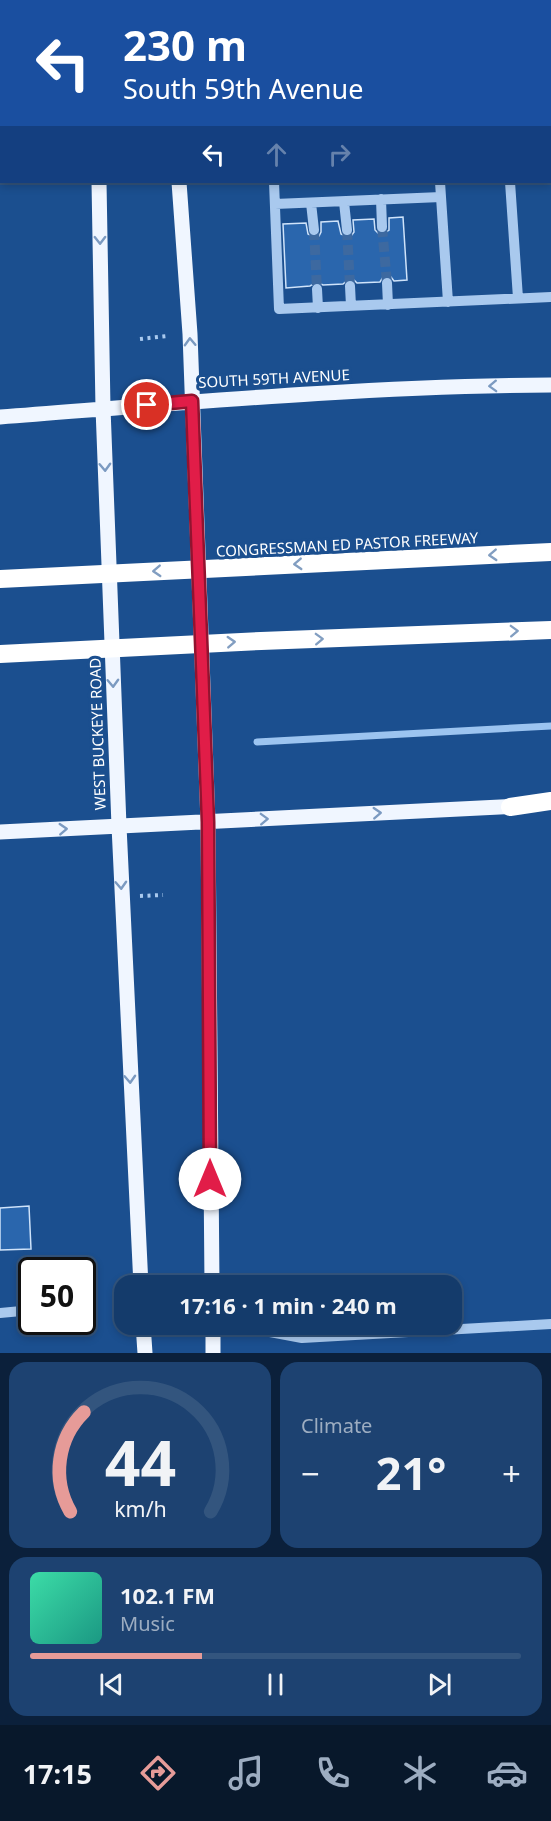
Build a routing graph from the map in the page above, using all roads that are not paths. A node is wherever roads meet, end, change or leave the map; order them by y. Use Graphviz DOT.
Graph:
graph roads {
  1 [pos="99,183"];
  2 [pos="179,183"];
  3 [pos="274,183"];
  4 [pos="440,183"];
  5 [pos="510,183"];
  6 [pos="441,197"];
  7 [pos="381,199"];
  8 [pos="344,202"];
  9 [pos="311,203"];
  10 [pos="275,204"];
  11 [pos="382,227"];
  12 [pos="314,230"];
  13 [pos="347,230"];
  14 [pos="387,283"];
  15 [pos="350,286"];
  16 [pos="317,289"];
  17 [pos="551,297"];
  18 [pos="518,298"];
  19 [pos="448,302"];
  20 [pos="388,305"];
  21 [pos="351,306"];
  22 [pos="318,308"];
  23 [pos="551,385"];
  24 [pos="192,401"];
  25 [pos="103,408"];
  26 [pos="0,417"];
  27 [pos="551,552"];
  28 [pos="0,579"];
  29 [pos="551,630"];
  30 [pos="0,654"];
  31 [pos="551,801"];
  32 [pos="551,806"];
  33 [pos="510,807"];
  34 [pos="208,822"];
  35 [pos="119,826"];
  36 [pos="0,832"];
  37 [pos="140,1275"];
  38 [pos="212,1275"];
  39 [pos="18,1311"];
  40 [pos="0,1312"];
  41 [pos="551,1324"];
  42 [pos="462,1329"];
  43 [pos="144,1335"];
  44 [pos="213,1335"];
  45 [pos="286,1335"];
  46 [pos="355,1335"];
  47 [pos="145,1353"];
  48 [pos="213,1353"];
  1 -- 25 [label="main road, WEST BUCKEYE ROAD, one-way"];
  24 -- 2 [label="main road, one-way"];
  3 -- 10 [label="lane"];
  4 -- 6 [label="lane"];
  5 -- 18 [label="lane"];
  6 -- 7 [label="lane"];
  6 -- 19 [label="lane"];
  7 -- 8 [label="lane"];
  7 -- 11 [label="lane"];
  8 -- 9 [label="lane"];
  8 -- 13 [label="lane"];
  9 -- 10 [label="lane"];
  9 -- 12 [label="lane"];
  10 -- 22 [label="lane"];
  14 -- 20 [label="lane"];
  15 -- 21 [label="lane"];
  16 -- 22 [label="lane"];
  17 -- 18 [label="lane"];
  18 -- 19 [label="lane"];
  19 -- 20 [label="lane"];
  20 -- 21 [label="lane"];
  21 -- 22 [label="lane"];
  23 -- 24 [label="main road, SOUTH 59TH AVENUE, one-way"];
  24 -- 25 [label="main road, SOUTH 59TH AVENUE"];
  24 -- 34 [label="main road"];
  25 -- 26 [label="main road, SOUTH 59TH AVENUE"];
  25 -- 35 [label="main road, WEST BUCKEYE ROAD, one-way"];
  27 -- 28 [label="highway, CONGRESSMAN ED PASTOR FREEWAY, one-way"];
  30 -- 29 [label="highway, one-way"];
  31 -- 33 [label="highway"];
  32 -- 33 [label="main road"];
  34 -- 33 [label="main road, one-way"];
  34 -- 35 [label="main road"];
  34 -- 38 [label="main road"];
  36 -- 35 [label="main road, one-way"];
  35 -- 37 [label="main road, WEST BUCKEYE ROAD, one-way"];
  39 -- 40 [label="lane"];
  41 -- 42 [label="lane"];
  43 -- 47 [label="main road"];
  44 -- 48 [label="main road"];
  45 -- 46 [label="lane"];
}
